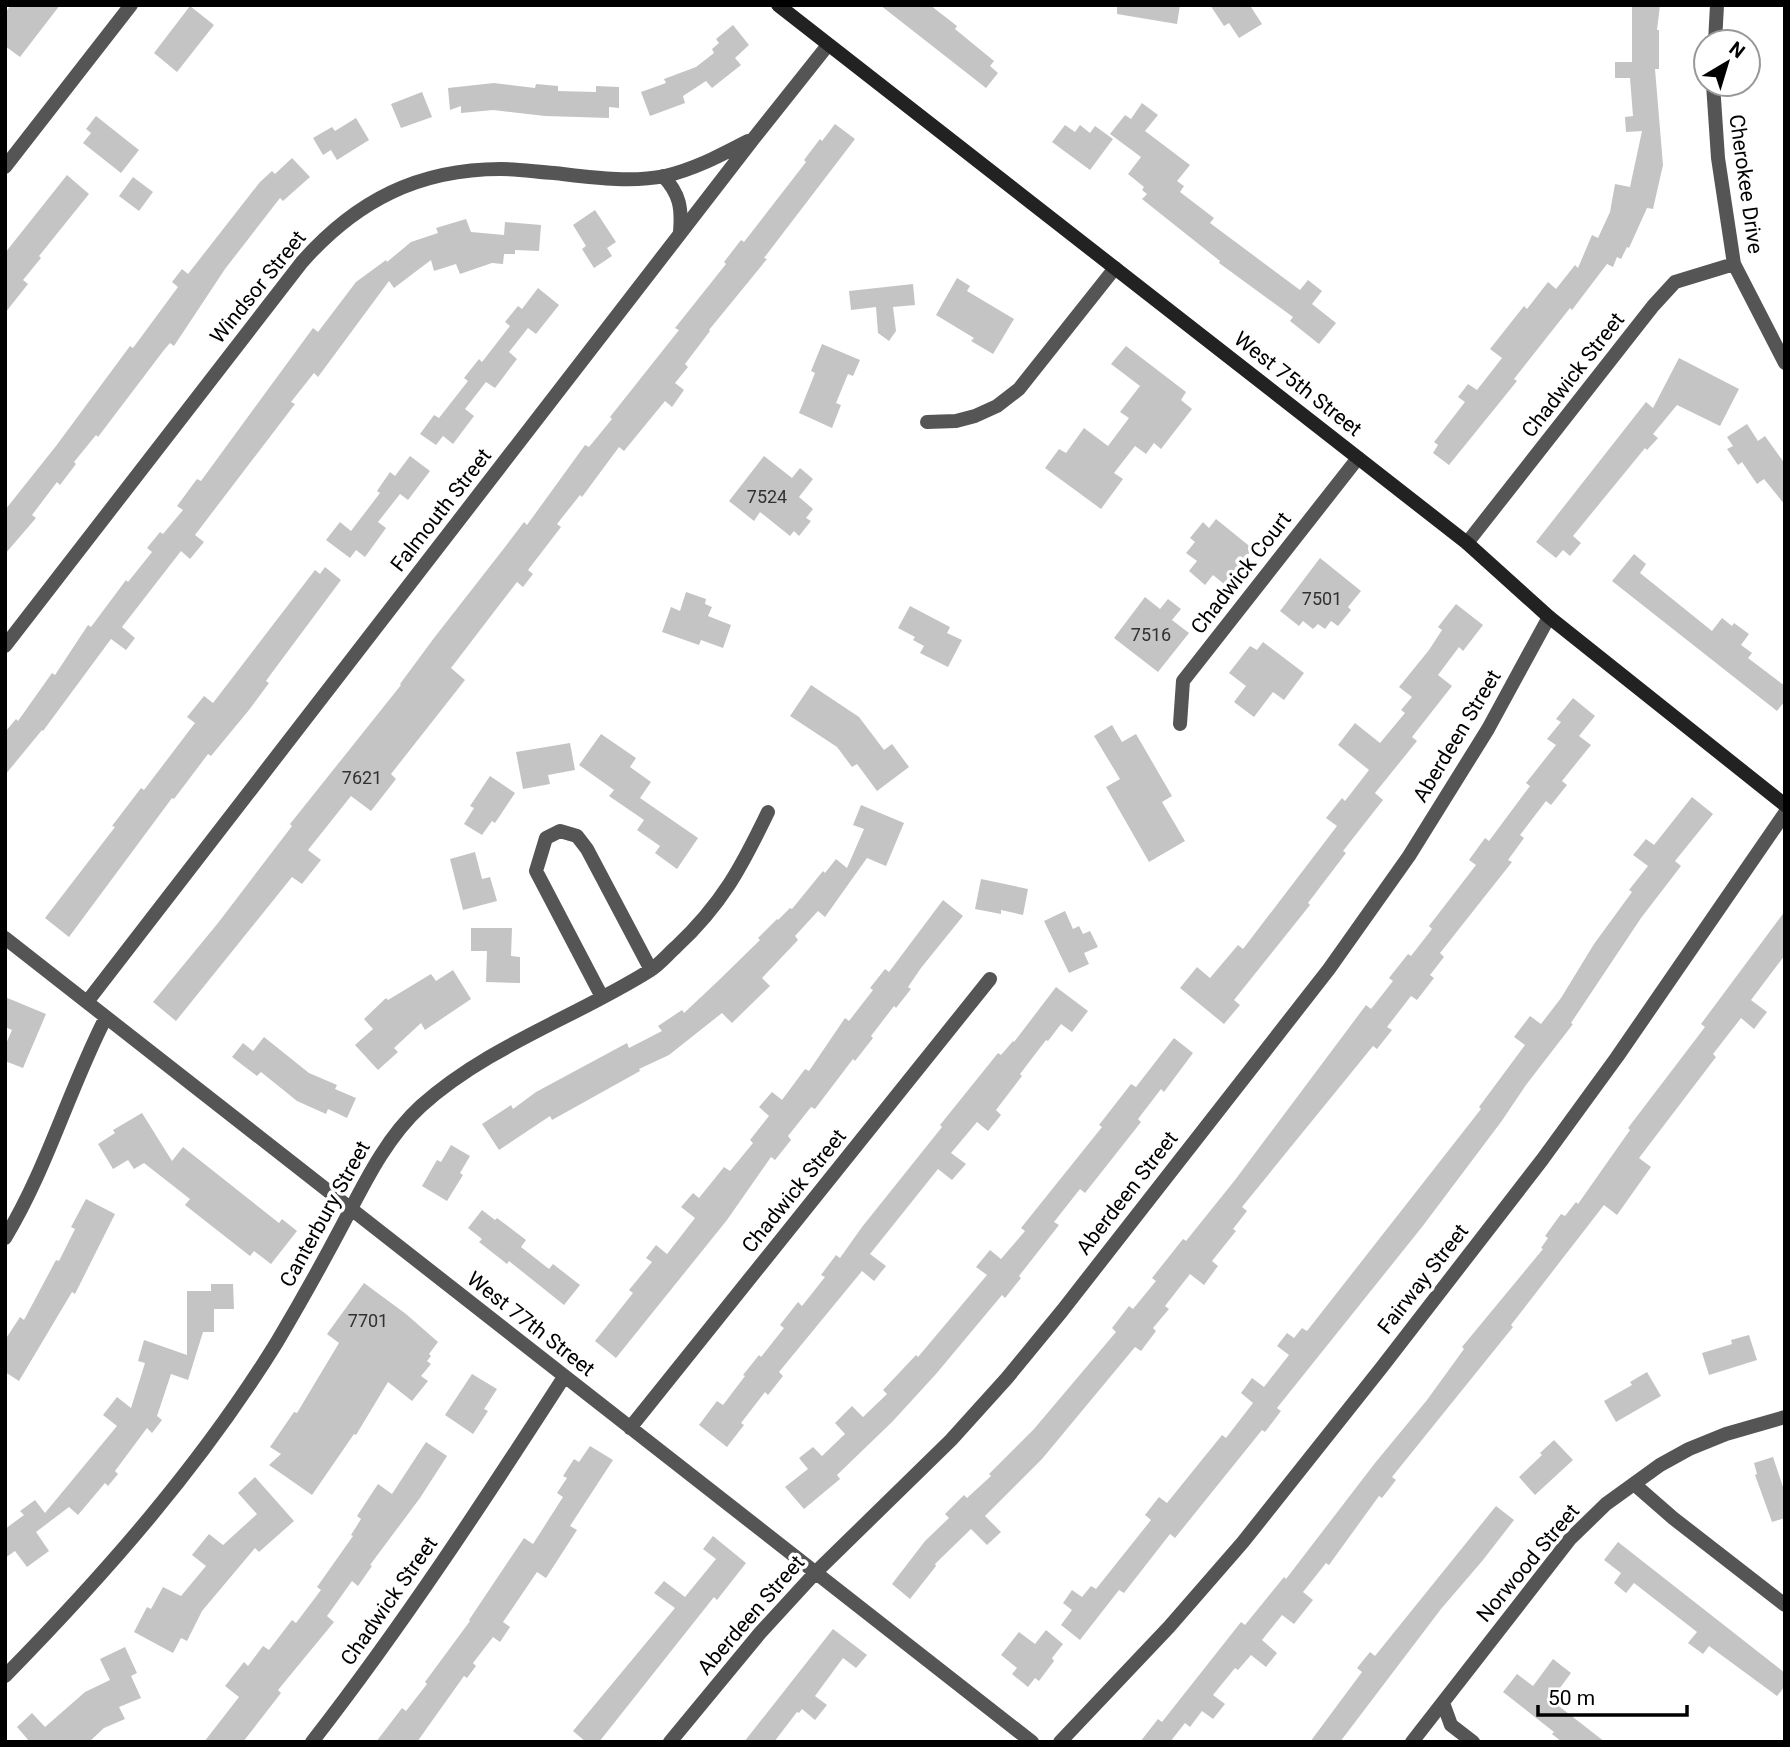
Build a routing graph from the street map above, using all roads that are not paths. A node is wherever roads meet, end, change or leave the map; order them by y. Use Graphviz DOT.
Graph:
graph roads {
  1 [pos="131,5"];
  2 [pos="778,5"];
  3 [pos="1717,5"];
  4 [pos="1716,28"];
  5 [pos="828,45"];
  6 [pos="1714,98"];
  7 [pos="754,138"];
  8 [pos="5,167"];
  9 [pos="663,176"];
  10 [pos="680,233"];
  11 [pos="1734,264"];
  12 [pos="1115,268"];
  13 [pos="1785,363"];
  14 [pos="927,422"];
  15 [pos="1358,458"];
  16 [pos="1467,543"];
  17 [pos="1549,617"];
  18 [pos="5,646"];
  19 [pos="1180,724"];
  20 [pos="1785,805"];
  21 [pos="768,812"];
  22 [pos="1785,813"];
  23 [pos="5,938"];
  24 [pos="651,970"];
  25 [pos="990,979"];
  26 [pos="602,997"];
  27 [pos="87,1002"];
  28 [pos="106,1017"];
  29 [pos="351,1209"];
  30 [pos="5,1238"];
  31 [pos="564,1377"];
  32 [pos="1785,1418"];
  33 [pos="630,1428"];
  34 [pos="1634,1484"];
  35 [pos="816,1572"];
  36 [pos="1785,1605"];
  37 [pos="5,1676"];
  38 [pos="1443,1703"];
  39 [pos="312,1742"];
  40 [pos="670,1742"];
  41 [pos="1032,1742"];
  42 [pos="1060,1742"];
  43 [pos="1412,1742"];
  44 [pos="1473,1742"];
  1 -- 8 [label="street"];
  2 -- 5 [label="main road, West 75th Street"];
  3 -- 4 [label="street"];
  5 -- 7 [label="street, Falmouth Street"];
  5 -- 12 [label="main road, West 75th Street"];
  6 -- 11 [label="street, Cherokee Drive"];
  7 -- 9 [label="street, Windsor Street"];
  7 -- 10 [label="street, Falmouth Street"];
  9 -- 10 [label="street"];
  9 -- 18 [label="street, Windsor Street"];
  10 -- 27 [label="street, Falmouth Street"];
  11 -- 13 [label="street, Cherokee Drive"];
  11 -- 16 [label="street, Chadwick Street"];
  12 -- 14 [label="street"];
  12 -- 15 [label="main road, West 75th Street"];
  15 -- 16 [label="main road, West 75th Street"];
  15 -- 19 [label="street, Chadwick Court"];
  16 -- 17 [label="main road, West 75th Street"];
  17 -- 20 [label="main road, West 75th Street"];
  17 -- 35 [label="street, Aberdeen Street"];
  21 -- 24 [label="street, Canterbury Street"];
  22 -- 42 [label="street, Fairway Street"];
  23 -- 27 [label="street, West 77th Street"];
  24 -- 26 [label="street, Canterbury Street"];
  24 -- 26 [label="street"];
  25 -- 33 [label="street, Chadwick Street"];
  26 -- 29 [label="street, Canterbury Street"];
  27 -- 28 [label="street, West 77th Street"];
  28 -- 29 [label="street, West 77th Street"];
  28 -- 30 [label="street"];
  29 -- 31 [label="street, West 77th Street"];
  29 -- 37 [label="street, Canterbury Street"];
  31 -- 33 [label="street, West 77th Street"];
  31 -- 39 [label="street, Chadwick Street"];
  32 -- 34 [label="street, Norwood Street"];
  33 -- 35 [label="street, West 77th Street"];
  34 -- 36 [label="street"];
  34 -- 38 [label="street, Norwood Street"];
  35 -- 40 [label="street, Aberdeen Street"];
  35 -- 41 [label="street, West 77th Street"];
  38 -- 43 [label="street, Norwood Street"];
  38 -- 44 [label="street"];
}
